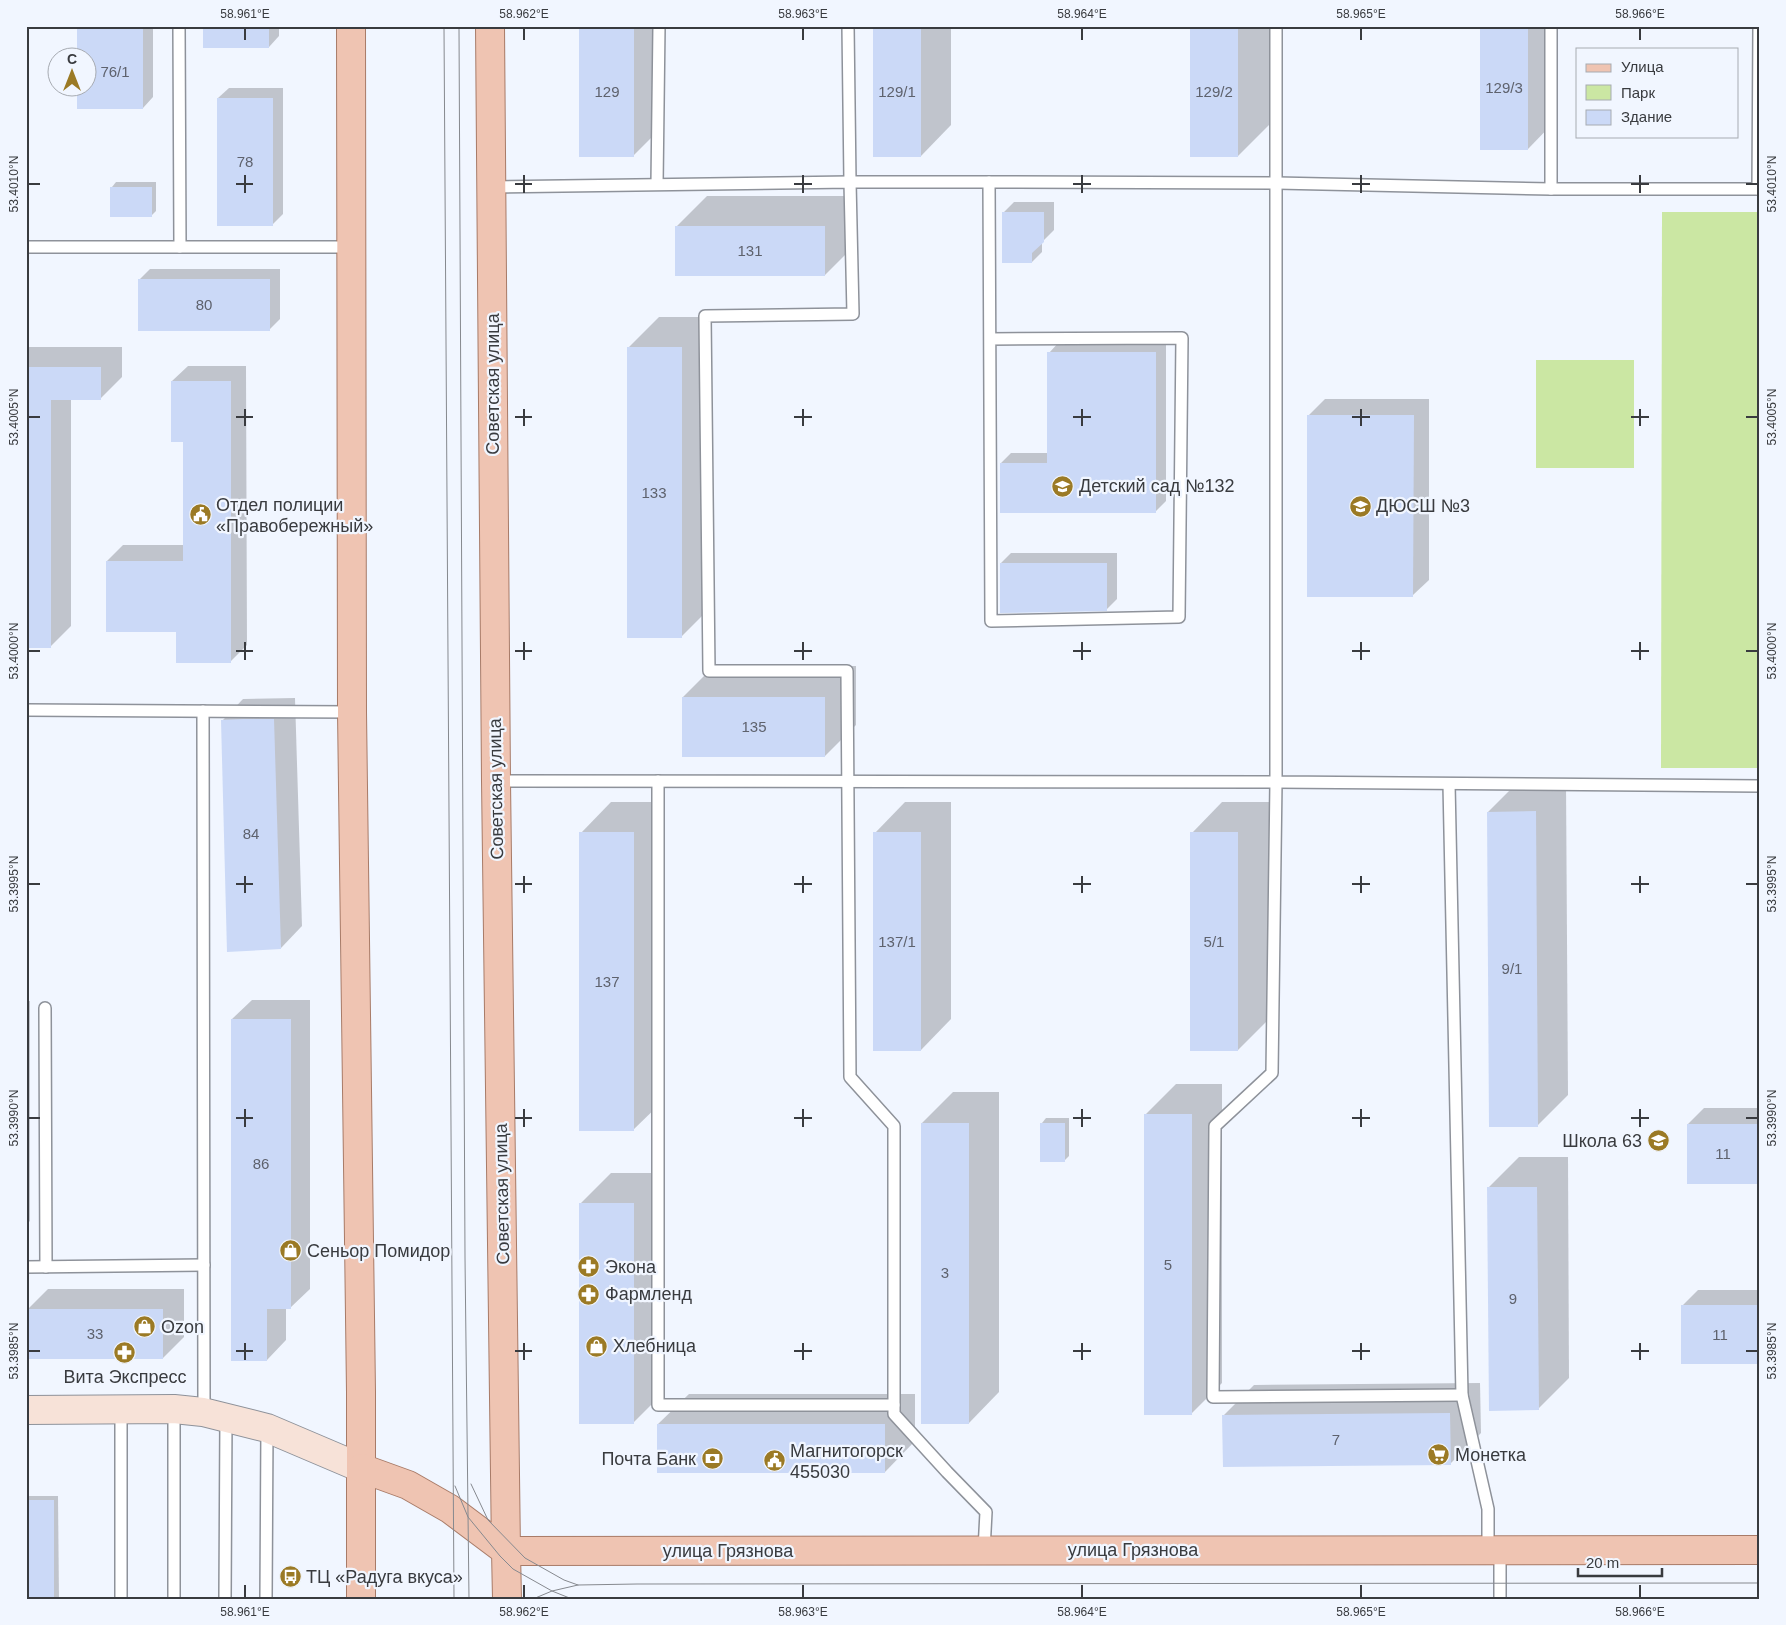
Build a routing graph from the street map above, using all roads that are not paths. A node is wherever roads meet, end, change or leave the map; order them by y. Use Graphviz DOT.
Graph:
graph roads {
  1 [pos="179,26"];
  2 [pos="351,26"];
  3 [pos="490,26"];
  4 [pos="660,26"];
  5 [pos="848,26"];
  6 [pos="1276,26"];
  7 [pos="1550,26"];
  8 [pos="1759,26"];
  9 [pos="850,182"];
  10 [pos="989,182"];
  11 [pos="1277,183"];
  12 [pos="657,184"];
  13 [pos="492,187"];
  14 [pos="1550,188"];
  15 [pos="1759,188"];
  16 [pos="26,247"];
  17 [pos="180,247"];
  18 [pos="351,247"];
  19 [pos="990,339"];
  20 [pos="26,710"];
  21 [pos="204,711"];
  22 [pos="352,712"];
  23 [pos="496,781"];
  24 [pos="658,781"];
  25 [pos="847,782"];
  26 [pos="1276,782"];
  27 [pos="1450,784"];
  28 [pos="1760,786"];
  29 [pos="45,1008"];
  30 [pos="204,1266"];
  31 [pos="26,1267"];
  32 [pos="46,1267"];
  33 [pos="1462,1395"];
  34 [pos="894,1405"];
  35 [pos="121,1409"];
  36 [pos="174,1409"];
  37 [pos="26,1410"];
  38 [pos="215,1415"];
  39 [pos="267,1428"];
  40 [pos="361,1468"];
  41 [pos="984,1550"];
  42 [pos="1494,1550"];
  43 [pos="1760,1550"];
  44 [pos="506,1551"];
  45 [pos="121,1599"];
  46 [pos="174,1599"];
  47 [pos="225,1599"];
  48 [pos="266,1599"];
  49 [pos="362,1599"];
  50 [pos="507,1599"];
  51 [pos="1500,1599"];
  1 -- 17 [label="lane"];
  2 -- 18 [label="main road"];
  3 -- 13 [label="main road, Советская улица"];
  4 -- 12 [label="lane"];
  5 -- 9 [label="lane"];
  6 -- 11 [label="lane"];
  7 -- 14 [label="lane"];
  8 -- 15 [label="lane"];
  9 -- 10 [label="lane"];
  9 -- 12 [label="lane"];
  9 -- 25 [label="lane"];
  10 -- 11 [label="lane"];
  10 -- 19 [label="lane"];
  11 -- 14 [label="lane"];
  11 -- 26 [label="lane"];
  12 -- 13 [label="lane"];
  13 -- 23 [label="main road, Советская улица"];
  14 -- 15 [label="lane"];
  16 -- 17 [label="lane"];
  17 -- 18 [label="lane"];
  18 -- 22 [label="main road"];
  19 -- 19 [label="lane"];
  20 -- 21 [label="lane"];
  21 -- 22 [label="lane"];
  21 -- 30 [label="lane"];
  22 -- 40 [label="main road"];
  23 -- 24 [label="lane"];
  23 -- 44 [label="main road, Советская улица"];
  24 -- 25 [label="lane"];
  24 -- 34 [label="lane"];
  25 -- 26 [label="lane"];
  25 -- 34 [label="lane"];
  26 -- 27 [label="lane"];
  26 -- 33 [label="lane"];
  27 -- 28 [label="lane"];
  27 -- 33 [label="lane"];
  29 -- 32 [label="lane"];
  30 -- 32 [label="lane"];
  30 -- 38 [label="lane"];
  31 -- 32 [label="lane"];
  33 -- 42 [label="lane"];
  34 -- 41 [label="lane"];
  35 -- 36 [label="main road"];
  35 -- 37 [label="main road"];
  35 -- 45 [label="lane"];
  36 -- 38 [label="main road"];
  36 -- 46 [label="lane"];
  38 -- 39 [label="main road"];
  38 -- 47 [label="lane"];
  39 -- 40 [label="main road"];
  39 -- 48 [label="lane"];
  40 -- 44 [label="main road"];
  40 -- 49 [label="main road"];
  41 -- 42 [label="main road, улица Грязнова"];
  41 -- 44 [label="main road, улица Грязнова"];
  42 -- 43 [label="main road, улица Грязнова"];
  42 -- 51 [label="lane"];
  44 -- 50 [label="main road, Советская улица"];
}
